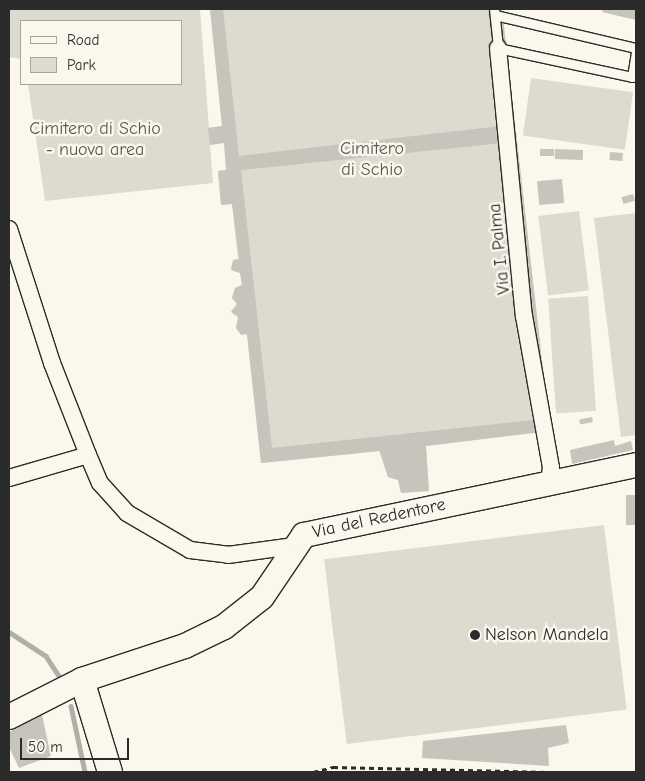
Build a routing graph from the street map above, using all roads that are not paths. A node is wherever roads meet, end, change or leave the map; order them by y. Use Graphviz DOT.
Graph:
graph roads {
  1 [pos="495,12"];
  2 [pos="498,48"];
  3 [pos="636,48"];
  4 [pos="636,52"];
  5 [pos="9,229"];
  6 [pos="88,455"];
  7 [pos="636,465"];
  8 [pos="9,478"];
  9 [pos="549,483"];
  10 [pos="294,546"];
  11 [pos="76,683"];
  12 [pos="9,717"];
  13 [pos="110,772"];
  1 -- 2 [label="lane, Via I. Palma"];
  1 -- 3 [label="lane"];
  2 -- 4 [label="lane"];
  2 -- 9 [label="street, Via I. Palma"];
  5 -- 6 [label="street"];
  6 -- 8 [label="street"];
  6 -- 10 [label="street"];
  7 -- 9 [label="street, Via del Redentore"];
  9 -- 10 [label="street, Via del Redentore"];
  10 -- 11 [label="street, Via del Redentore"];
  11 -- 12 [label="street, Via del Redentore"];
  11 -- 13 [label="street"];
}
